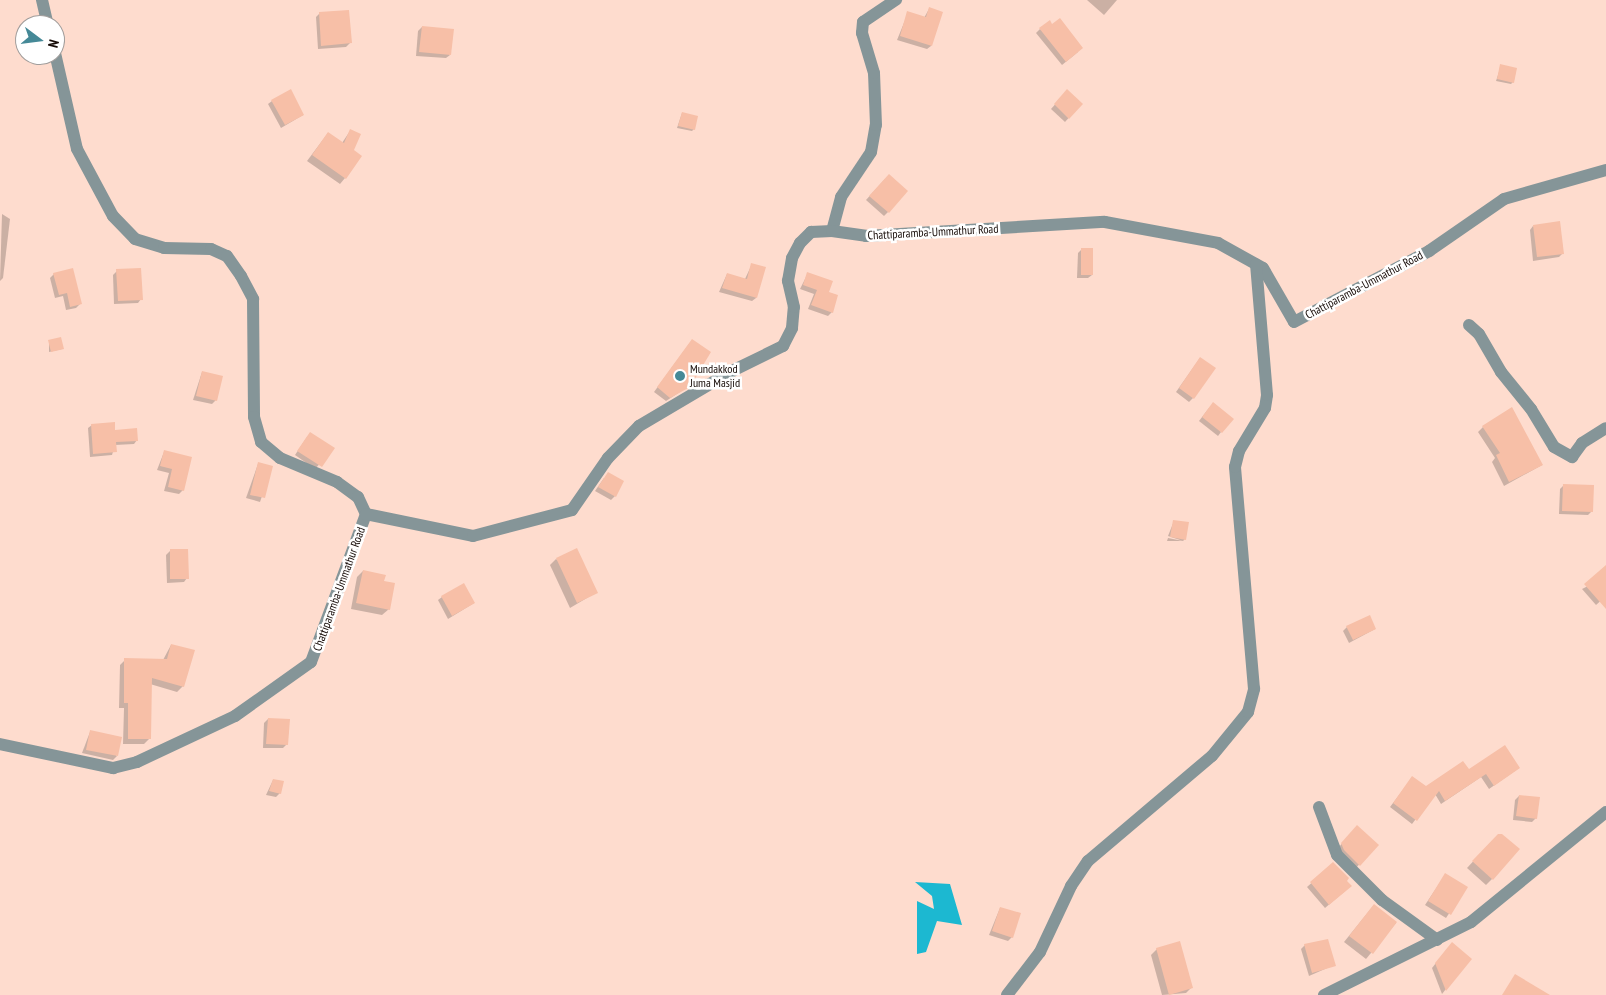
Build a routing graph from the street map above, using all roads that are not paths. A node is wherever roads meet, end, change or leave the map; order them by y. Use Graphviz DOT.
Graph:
graph roads {
  1 [pos="42,0"];
  2 [pos="896,0"];
  3 [pos="46,15"];
  4 [pos="58,65"];
  5 [pos="1606,170"];
  6 [pos="832,231"];
  7 [pos="1256,264"];
  8 [pos="1469,324"];
  9 [pos="1606,428"];
  10 [pos="366,514"];
  11 [pos="0,744"];
  12 [pos="1319,807"];
  13 [pos="1606,812"];
  14 [pos="1437,940"];
  15 [pos="1007,995"];
  16 [pos="1324,995"];
  1 -- 3 [label="street"];
  2 -- 6 [label="street"];
  4 -- 10 [label="street"];
  5 -- 7 [label="street, Chattiparamba-Ummathur Road"];
  6 -- 7 [label="street, Chattiparamba-Ummathur Road"];
  6 -- 10 [label="street, Chattiparamba-Ummathur Road"];
  7 -- 15 [label="street"];
  8 -- 9 [label="street"];
  10 -- 11 [label="street, Chattiparamba-Ummathur Road"];
  12 -- 14 [label="street"];
  13 -- 14 [label="street"];
  14 -- 16 [label="street"];
}
